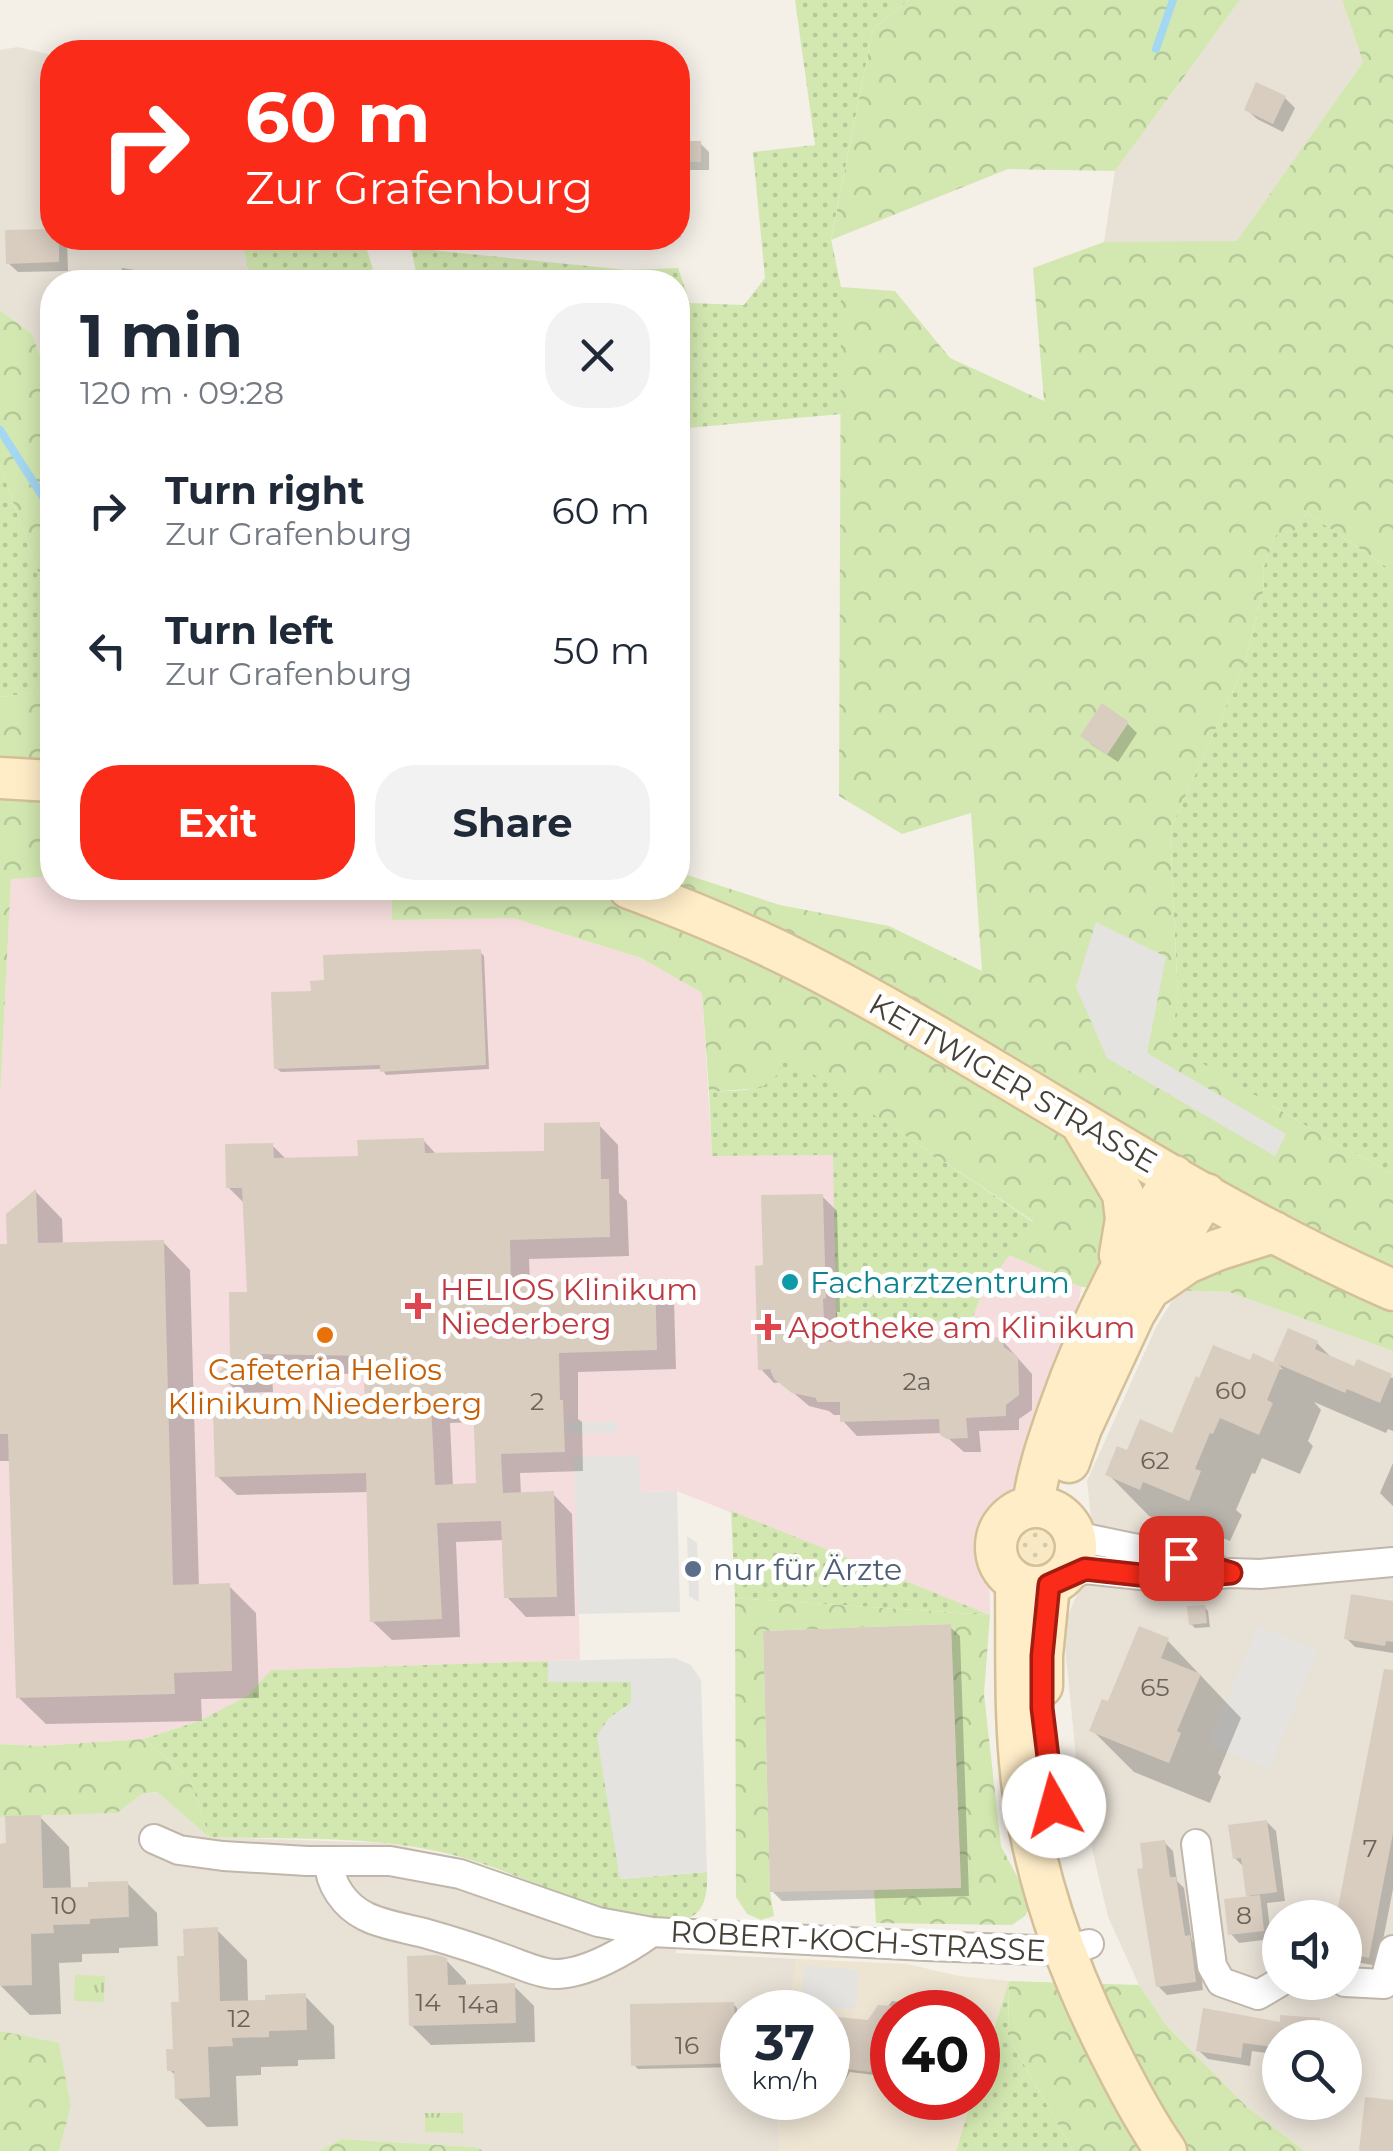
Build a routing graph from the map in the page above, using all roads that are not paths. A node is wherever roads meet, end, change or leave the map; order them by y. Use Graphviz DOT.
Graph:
graph roads {
  1 [pos="0,778"];
  2 [pos="40,780"];
  3 [pos="662,900"];
  4 [pos="1078,1120"];
  5 [pos="1190,1185"];
  6 [pos="1274,1232"];
  7 [pos="1133,1281"];
  8 [pos="1393,1290"];
  9 [pos="1056,1519"];
  10 [pos="1393,1562"];
  11 [pos="1231,1573"];
  12 [pos="1042,1582"];
  13 [pos="154,1839"];
  14 [pos="1196,1844"];
  15 [pos="329,1862"];
  16 [pos="652,1932"];
  17 [pos="1076,1947"];
  18 [pos="1393,1950"];
  19 [pos="1362,1988"];
  20 [pos="1262,1993"];
  21 [pos="1389,1997"];
  22 [pos="1166,2151"];
  23 [pos="1196,2151"];
  1 -- 2 [label="street"];
  3 -- 4 [label="street, KETTWIGER STRASSE"];
  4 -- 5 [label="street, KETTWIGER STRASSE"];
  4 -- 7 [label="street"];
  5 -- 6 [label="street, KETTWIGER STRASSE"];
  5 -- 7 [label="street"];
  6 -- 7 [label="street"];
  6 -- 8 [label="street, KETTWIGER STRASSE"];
  7 -- 9 [label="street"];
  9 -- 11 [label="street"];
  9 -- 12 [label="street"];
  9 -- 12 [label="street"];
  10 -- 11 [label="street"];
  11 -- 12 [label="street"];
  12 -- 17 [label="street, ROBERT-KOCH-STRASSE"];
  13 -- 15 [label="street, ROBERT-KOCH-STRASSE"];
  14 -- 20 [label="street"];
  15 -- 16 [label="street, ROBERT-KOCH-STRASSE"];
  15 -- 16 [label="street, ROBERT-KOCH-STRASSE"];
  16 -- 17 [label="street, ROBERT-KOCH-STRASSE"];
  17 -- 22 [label="street, ROBERT-KOCH-STRASSE"];
  17 -- 23 [label="street, ROBERT-KOCH-STRASSE"];
  18 -- 21 [label="street"];
  19 -- 21 [label="street"];
}
